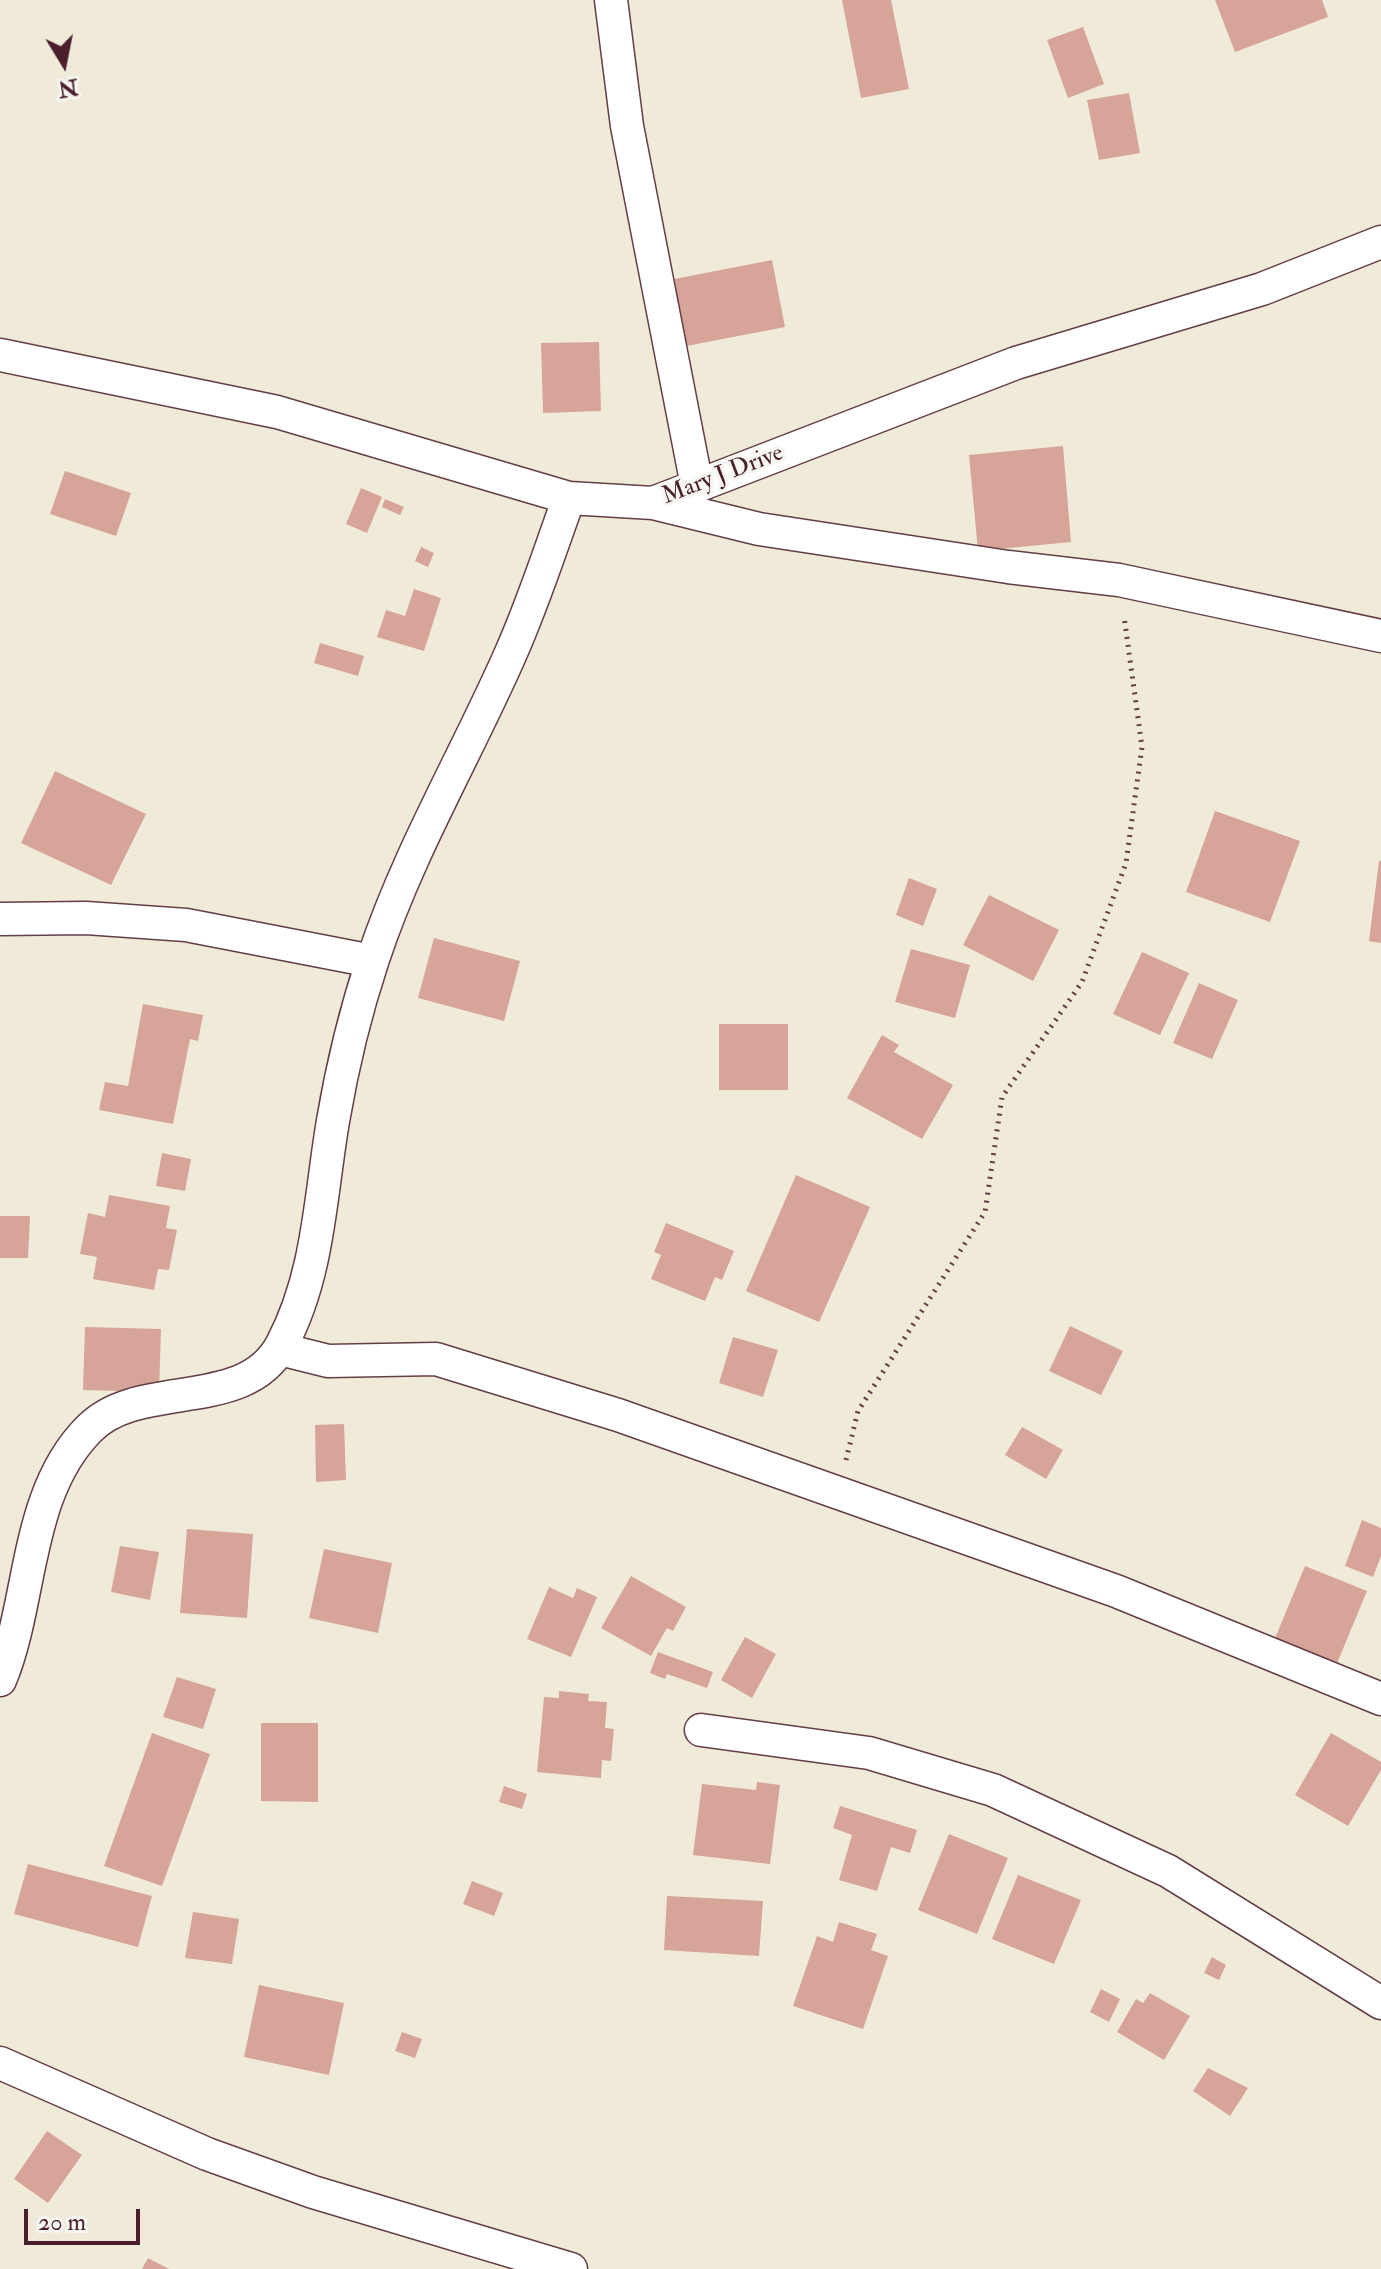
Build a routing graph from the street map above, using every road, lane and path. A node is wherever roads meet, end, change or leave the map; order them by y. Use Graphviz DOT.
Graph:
graph roads {
  1 [pos="611,0"];
  2 [pos="1381,242"];
  3 [pos="0,355"];
  4 [pos="697,486"];
  5 [pos="569,498"];
  6 [pos="653,503"];
  7 [pos="1119,580"];
  8 [pos="1381,636"];
  9 [pos="0,919"];
  10 [pos="372,961"];
  11 [pos="280,1349"];
  12 [pos="839,1493"];
  13 [pos="0,1680"];
  14 [pos="1381,1699"];
  15 [pos="701,1730"];
  16 [pos="1381,2003"];
  17 [pos="0,2063"];
  18 [pos="571,2269"];
  1 -- 4 [label="street"];
  2 -- 4 [label="street, Mary J Drive"];
  3 -- 5 [label="street, Mary J Drive"];
  4 -- 6 [label="street, Mary J Drive"];
  5 -- 6 [label="street, Mary J Drive"];
  5 -- 10 [label="street"];
  6 -- 7 [label="street"];
  7 -- 8 [label="street"];
  7 -- 12 [label="path"];
  9 -- 10 [label="street"];
  10 -- 11 [label="street"];
  11 -- 12 [label="street"];
  11 -- 13 [label="street"];
  12 -- 14 [label="street"];
  15 -- 16 [label="street"];
  17 -- 18 [label="street"];
}
